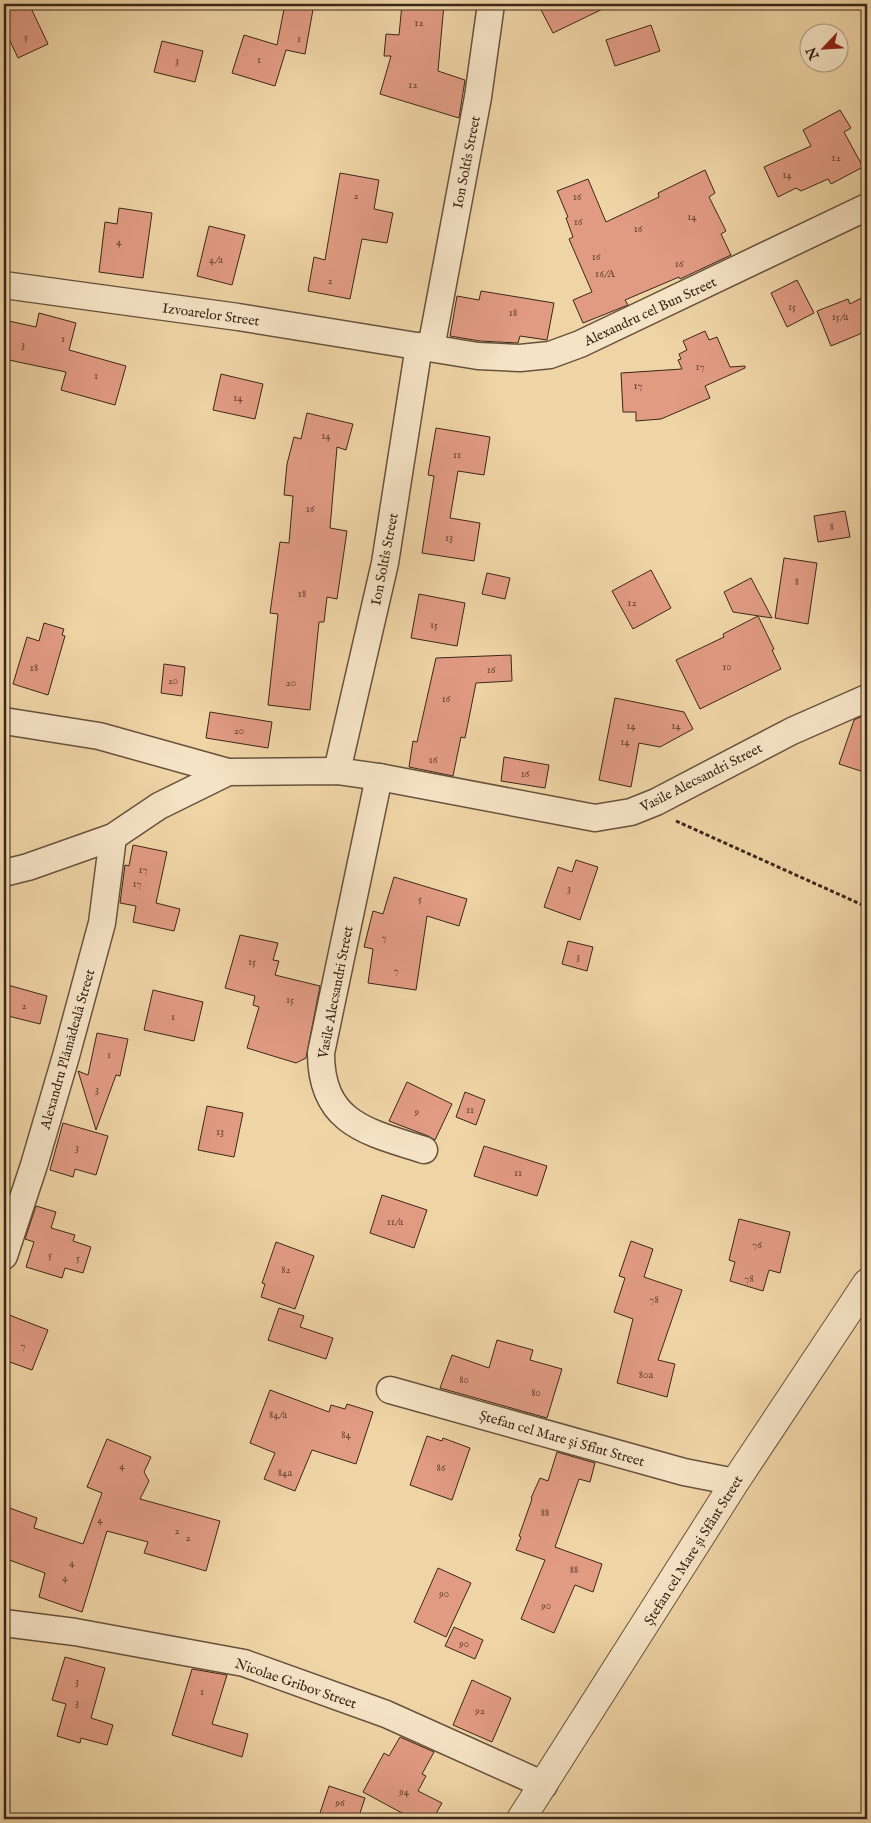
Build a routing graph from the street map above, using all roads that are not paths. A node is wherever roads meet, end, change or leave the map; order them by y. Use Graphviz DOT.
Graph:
graph roads {
  1 [pos="491,4"];
  2 [pos="867,207"];
  3 [pos="4,285"];
  4 [pos="425,347"];
  5 [pos="867,698"];
  6 [pos="4,720"];
  7 [pos="337,770"];
  8 [pos="228,772"];
  9 [pos="379,777"];
  10 [pos="113,837"];
  11 [pos="4,873"];
  12 [pos="424,1150"];
  13 [pos="4,1256"];
  14 [pos="867,1283"];
  15 [pos="390,1390"];
  16 [pos="735,1482"];
  17 [pos="4,1623"];
  18 [pos="544,1785"];
  19 [pos="521,1819"];
  1 -- 4 [label="street, Ion Soltîs Street"];
  2 -- 4 [label="street, Alexandru cel Bun Street"];
  3 -- 4 [label="street, Izvoarelor Street"];
  4 -- 7 [label="street, Ion Soltîs Street"];
  5 -- 9 [label="street, Vasile Alecsandri Street"];
  6 -- 8 [label="street, Vasile Alecsandri Street"];
  7 -- 8 [label="street, Vasile Alecsandri Street"];
  7 -- 9 [label="street, Vasile Alecsandri Street"];
  8 -- 10 [label="street"];
  9 -- 12 [label="street, Vasile Alecsandri Street"];
  10 -- 11 [label="street"];
  10 -- 13 [label="street, Alexandru Plămădeală Street"];
  14 -- 16 [label="street, Ștefan cel Mare și Sfânt Street"];
  15 -- 16 [label="street, Ștefan cel Mare și Sfînt Street"];
  16 -- 18 [label="street, Ștefan cel Mare și Sfânt Street"];
  17 -- 18 [label="street, Nicolae Gribov Street"];
  18 -- 19 [label="street, Ștefan cel Mare și Sfânt Street"];
}
